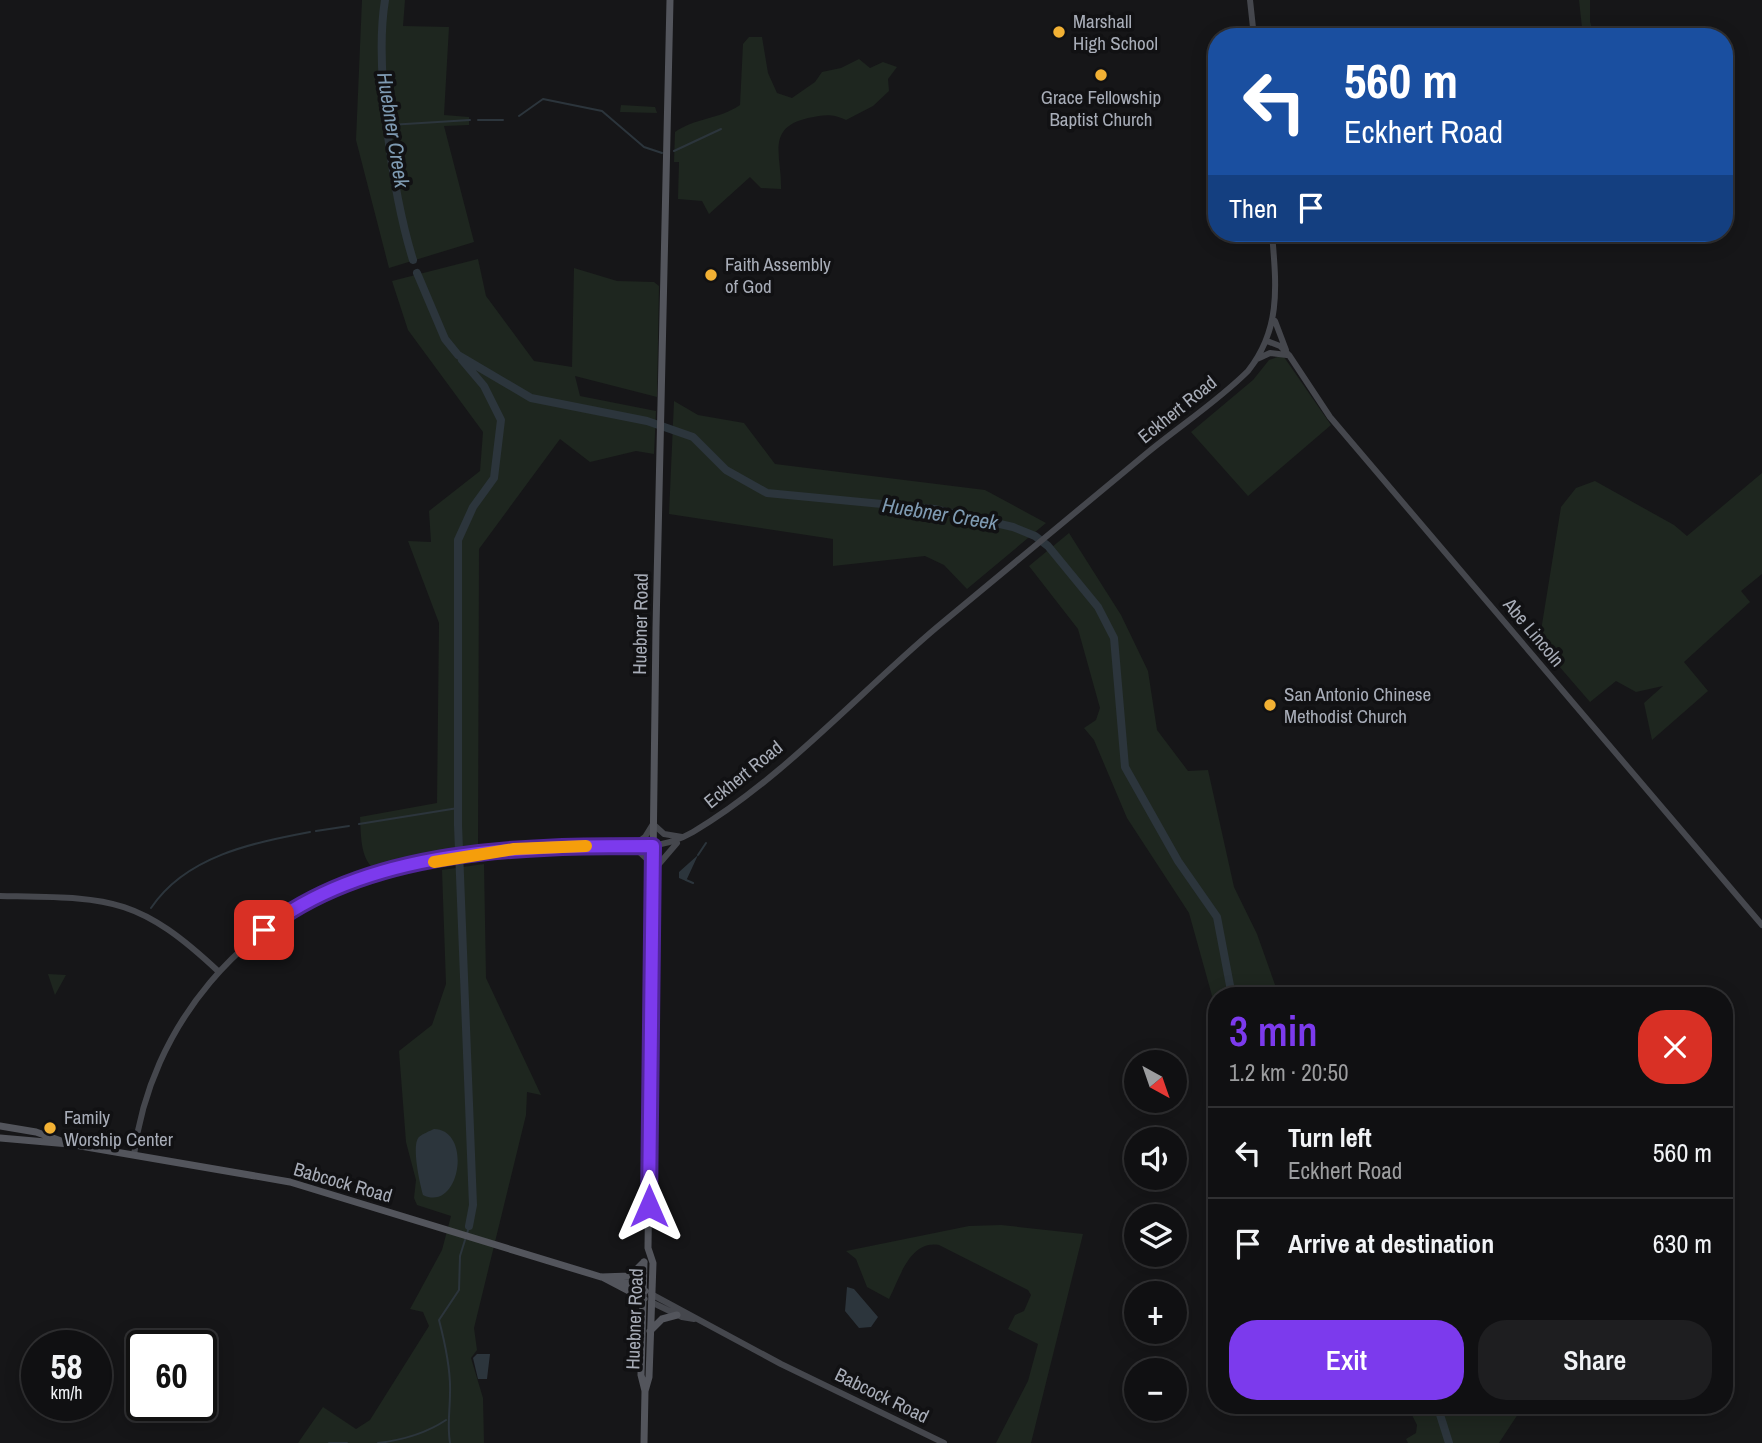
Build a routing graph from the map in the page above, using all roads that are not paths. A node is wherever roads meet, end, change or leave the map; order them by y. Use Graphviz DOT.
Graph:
graph roads {
  1 [pos="670,0"];
  2 [pos="1250,0"];
  3 [pos="1253,28"];
  4 [pos="1273,242"];
  5 [pos="1274,318"];
  6 [pos="1267,341"];
  7 [pos="1289,355"];
  8 [pos="1256,360"];
  9 [pos="653,824"];
  10 [pos="684,837"];
  11 [pos="633,846"];
  12 [pos="653,846"];
  13 [pos="653,871"];
  14 [pos="0,896"];
  15 [pos="1762,925"];
  16 [pos="219,972"];
  17 [pos="0,1126"];
  18 [pos="0,1138"];
  19 [pos="69,1144"];
  20 [pos="134,1155"];
  21 [pos="648,1248"];
  22 [pos="643,1262"];
  23 [pos="601,1277"];
  24 [pos="614,1277"];
  25 [pos="643,1294"];
  26 [pos="651,1298"];
  27 [pos="677,1315"];
  28 [pos="695,1319"];
  29 [pos="650,1332"];
  30 [pos="645,1391"];
  31 [pos="644,1443"];
  32 [pos="944,1443"];
  1 -- 9 [label="main road, Huebner Road"];
  2 -- 3 [label="main road"];
  4 -- 5 [label="main road, Eckhert Road"];
  5 -- 6 [label="main road, Eckhert Road"];
  5 -- 7 [label="main road"];
  6 -- 7 [label="main road, Abe Lincoln"];
  6 -- 8 [label="main road, Eckhert Road"];
  7 -- 8 [label="main road"];
  7 -- 15 [label="main road, Abe Lincoln"];
  8 -- 10 [label="main road, Eckhert Road"];
  9 -- 10 [label="main road"];
  9 -- 11 [label="main road"];
  9 -- 12 [label="main road, Huebner Road"];
  10 -- 12 [label="main road, Eckhert Road"];
  10 -- 13 [label="main road"];
  11 -- 12 [label="main road, Eckhert Road"];
  11 -- 13 [label="main road"];
  11 -- 16 [label="main road, Eckhert Road"];
  12 -- 13 [label="main road, Huebner Road"];
  13 -- 21 [label="main road, Huebner Road"];
  14 -- 16 [label="main road"];
  16 -- 20 [label="main road, Eckhert Road"];
  17 -- 19 [label="main road, Babcock Road"];
  18 -- 19 [label="main road, Babcock Road"];
  19 -- 20 [label="main road, Babcock Road"];
  20 -- 23 [label="main road, Babcock Road"];
  21 -- 22 [label="main road, Huebner Road"];
  21 -- 26 [label="main road, Huebner Road"];
  22 -- 24 [label="main road"];
  22 -- 25 [label="main road, Huebner Road"];
  23 -- 24 [label="main road, Babcock Road"];
  23 -- 25 [label="main road, Babcock Road"];
  24 -- 25 [label="main road, Babcock Road"];
  25 -- 26 [label="main road, Babcock Road"];
  25 -- 30 [label="main road, Huebner Road"];
  26 -- 27 [label="main road, Babcock Road"];
  26 -- 28 [label="main road, Babcock Road"];
  26 -- 29 [label="main road, Huebner Road"];
  27 -- 28 [label="main road, Babcock Road"];
  27 -- 29 [label="main road"];
  28 -- 32 [label="main road, Babcock Road"];
  29 -- 30 [label="main road, Huebner Road"];
  30 -- 31 [label="main road, Huebner Road"];
}
